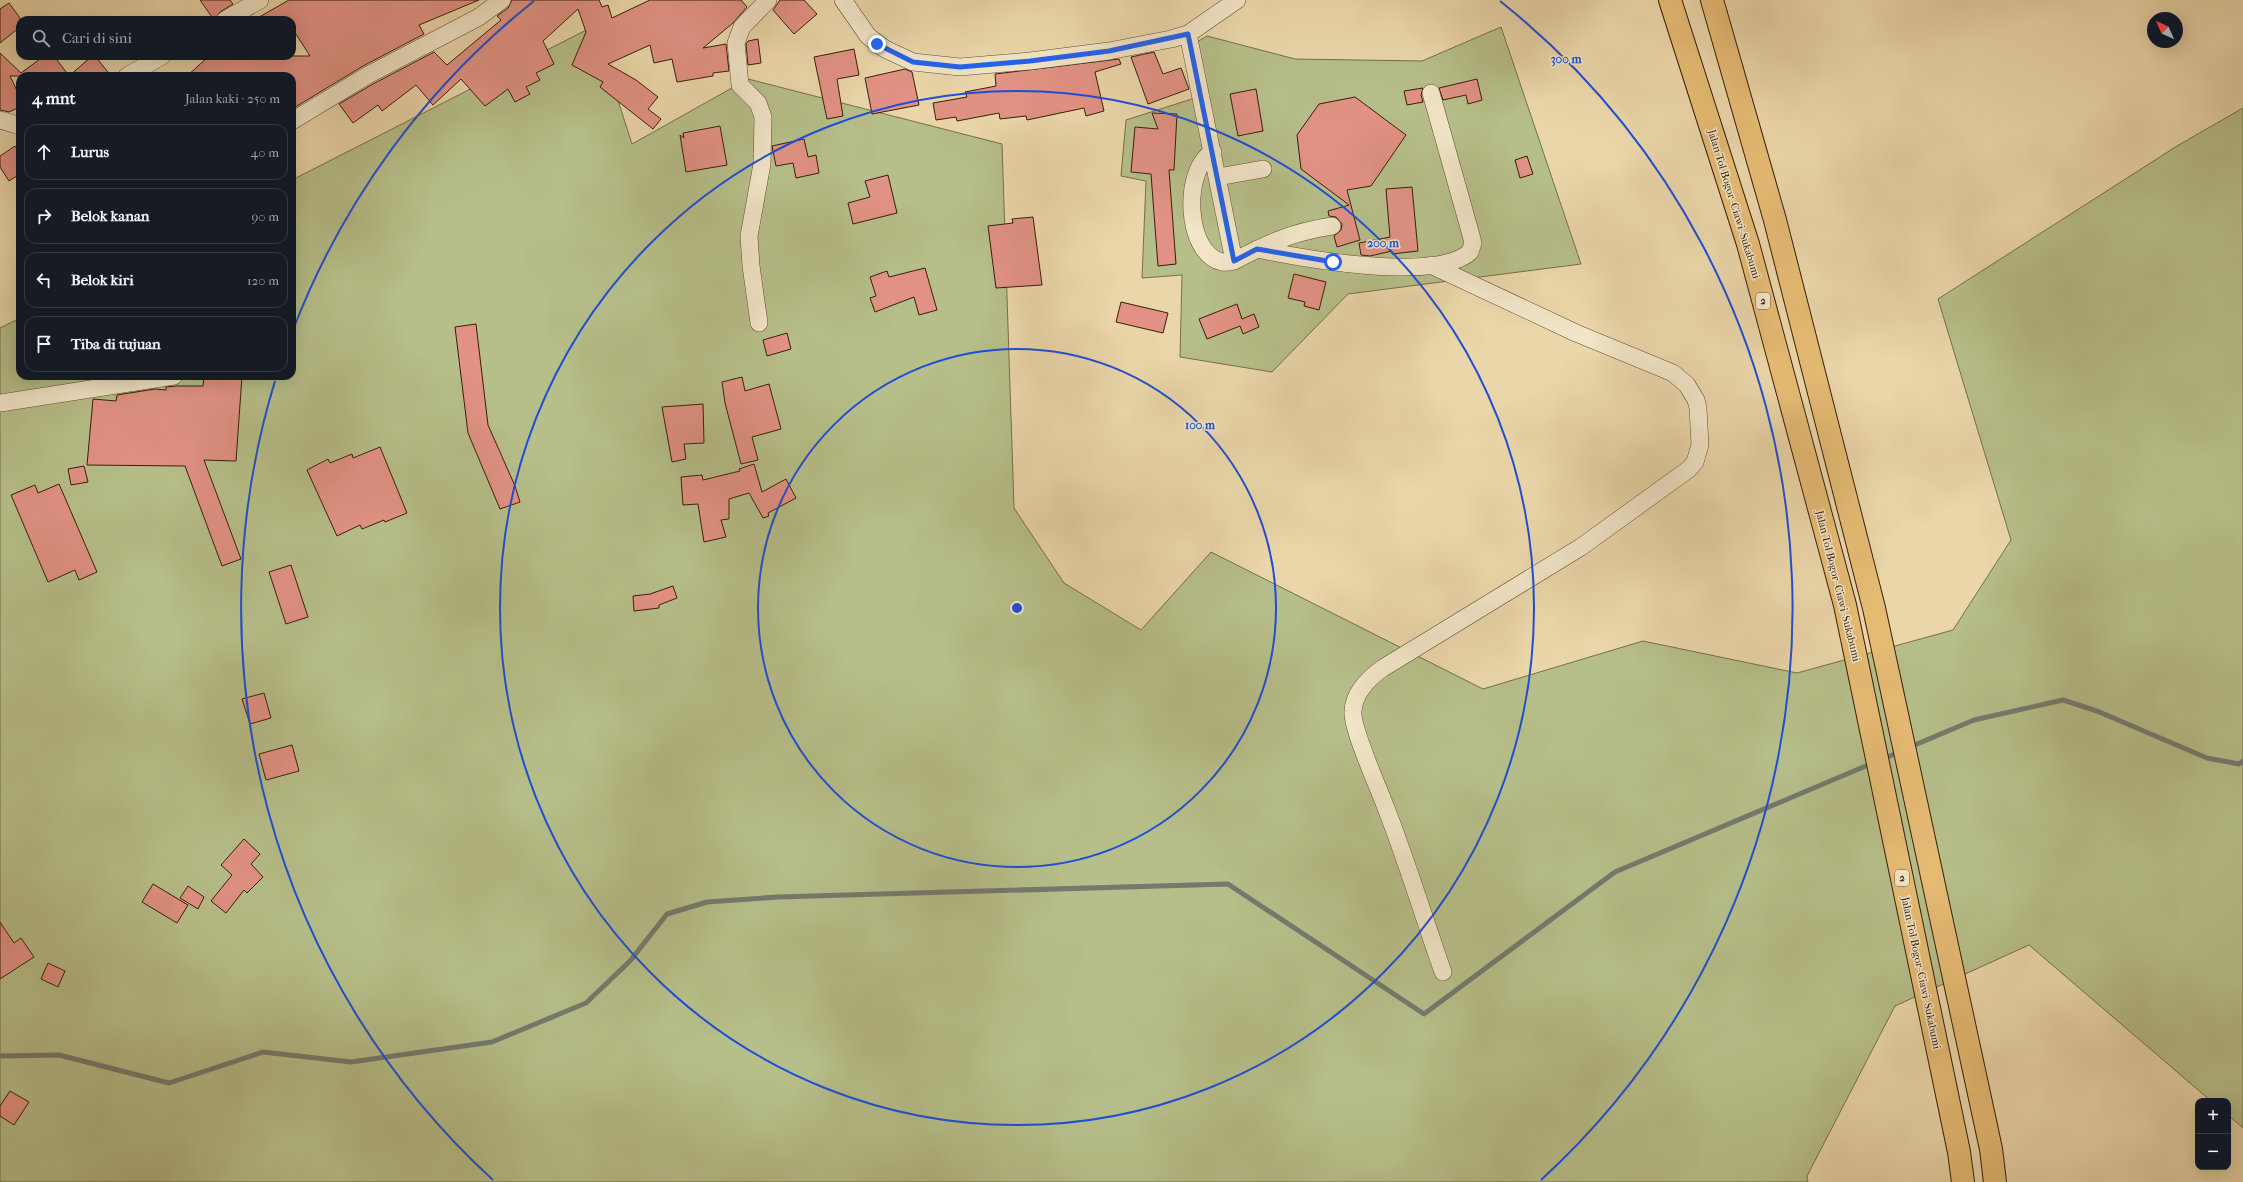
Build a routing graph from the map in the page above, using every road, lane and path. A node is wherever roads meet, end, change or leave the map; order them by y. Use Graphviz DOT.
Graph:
graph roads {
  1 [pos="260,0"];
  2 [pos="502,0"];
  3 [pos="768,0"];
  4 [pos="843,0"];
  5 [pos="1238,0"];
  6 [pos="1670,0"];
  7 [pos="1712,0"];
  8 [pos="232,16"];
  9 [pos="1188,34"];
  10 [pos="155,60"];
  11 [pos="134,72"];
  12 [pos="1431,93"];
  13 [pos="296,119"];
  14 [pos="0,120"];
  15 [pos="16,125"];
  16 [pos="1213,152"];
  17 [pos="1263,169"];
  18 [pos="1218,177"];
  19 [pos="1332,226"];
  20 [pos="1257,249"];
  21 [pos="1234,261"];
  22 [pos="1431,265"];
  23 [pos="759,323"];
  24 [pos="148,380"];
  25 [pos="0,403"];
  26 [pos="1443,972"];
  27 [pos="1963,1182"];
  28 [pos="1995,1182"];
  1 -- 8 [label="street"];
  2 -- 13 [label="street"];
  3 -- 23 [label="street"];
  4 -- 9 [label="street"];
  5 -- 9 [label="street"];
  6 -- 27 [label="highway, Jalan Tol Bogor–Ciawi–Sukabumi / 2"];
  7 -- 28 [label="highway"];
  9 -- 16 [label="street"];
  10 -- 11 [label="street"];
  12 -- 22 [label="street"];
  14 -- 15 [label="street"];
  16 -- 18 [label="street"];
  16 -- 21 [label="street"];
  17 -- 18 [label="street"];
  18 -- 21 [label="street"];
  19 -- 20 [label="street"];
  20 -- 21 [label="street"];
  20 -- 22 [label="street"];
  22 -- 26 [label="street"];
  24 -- 25 [label="street"];
}
